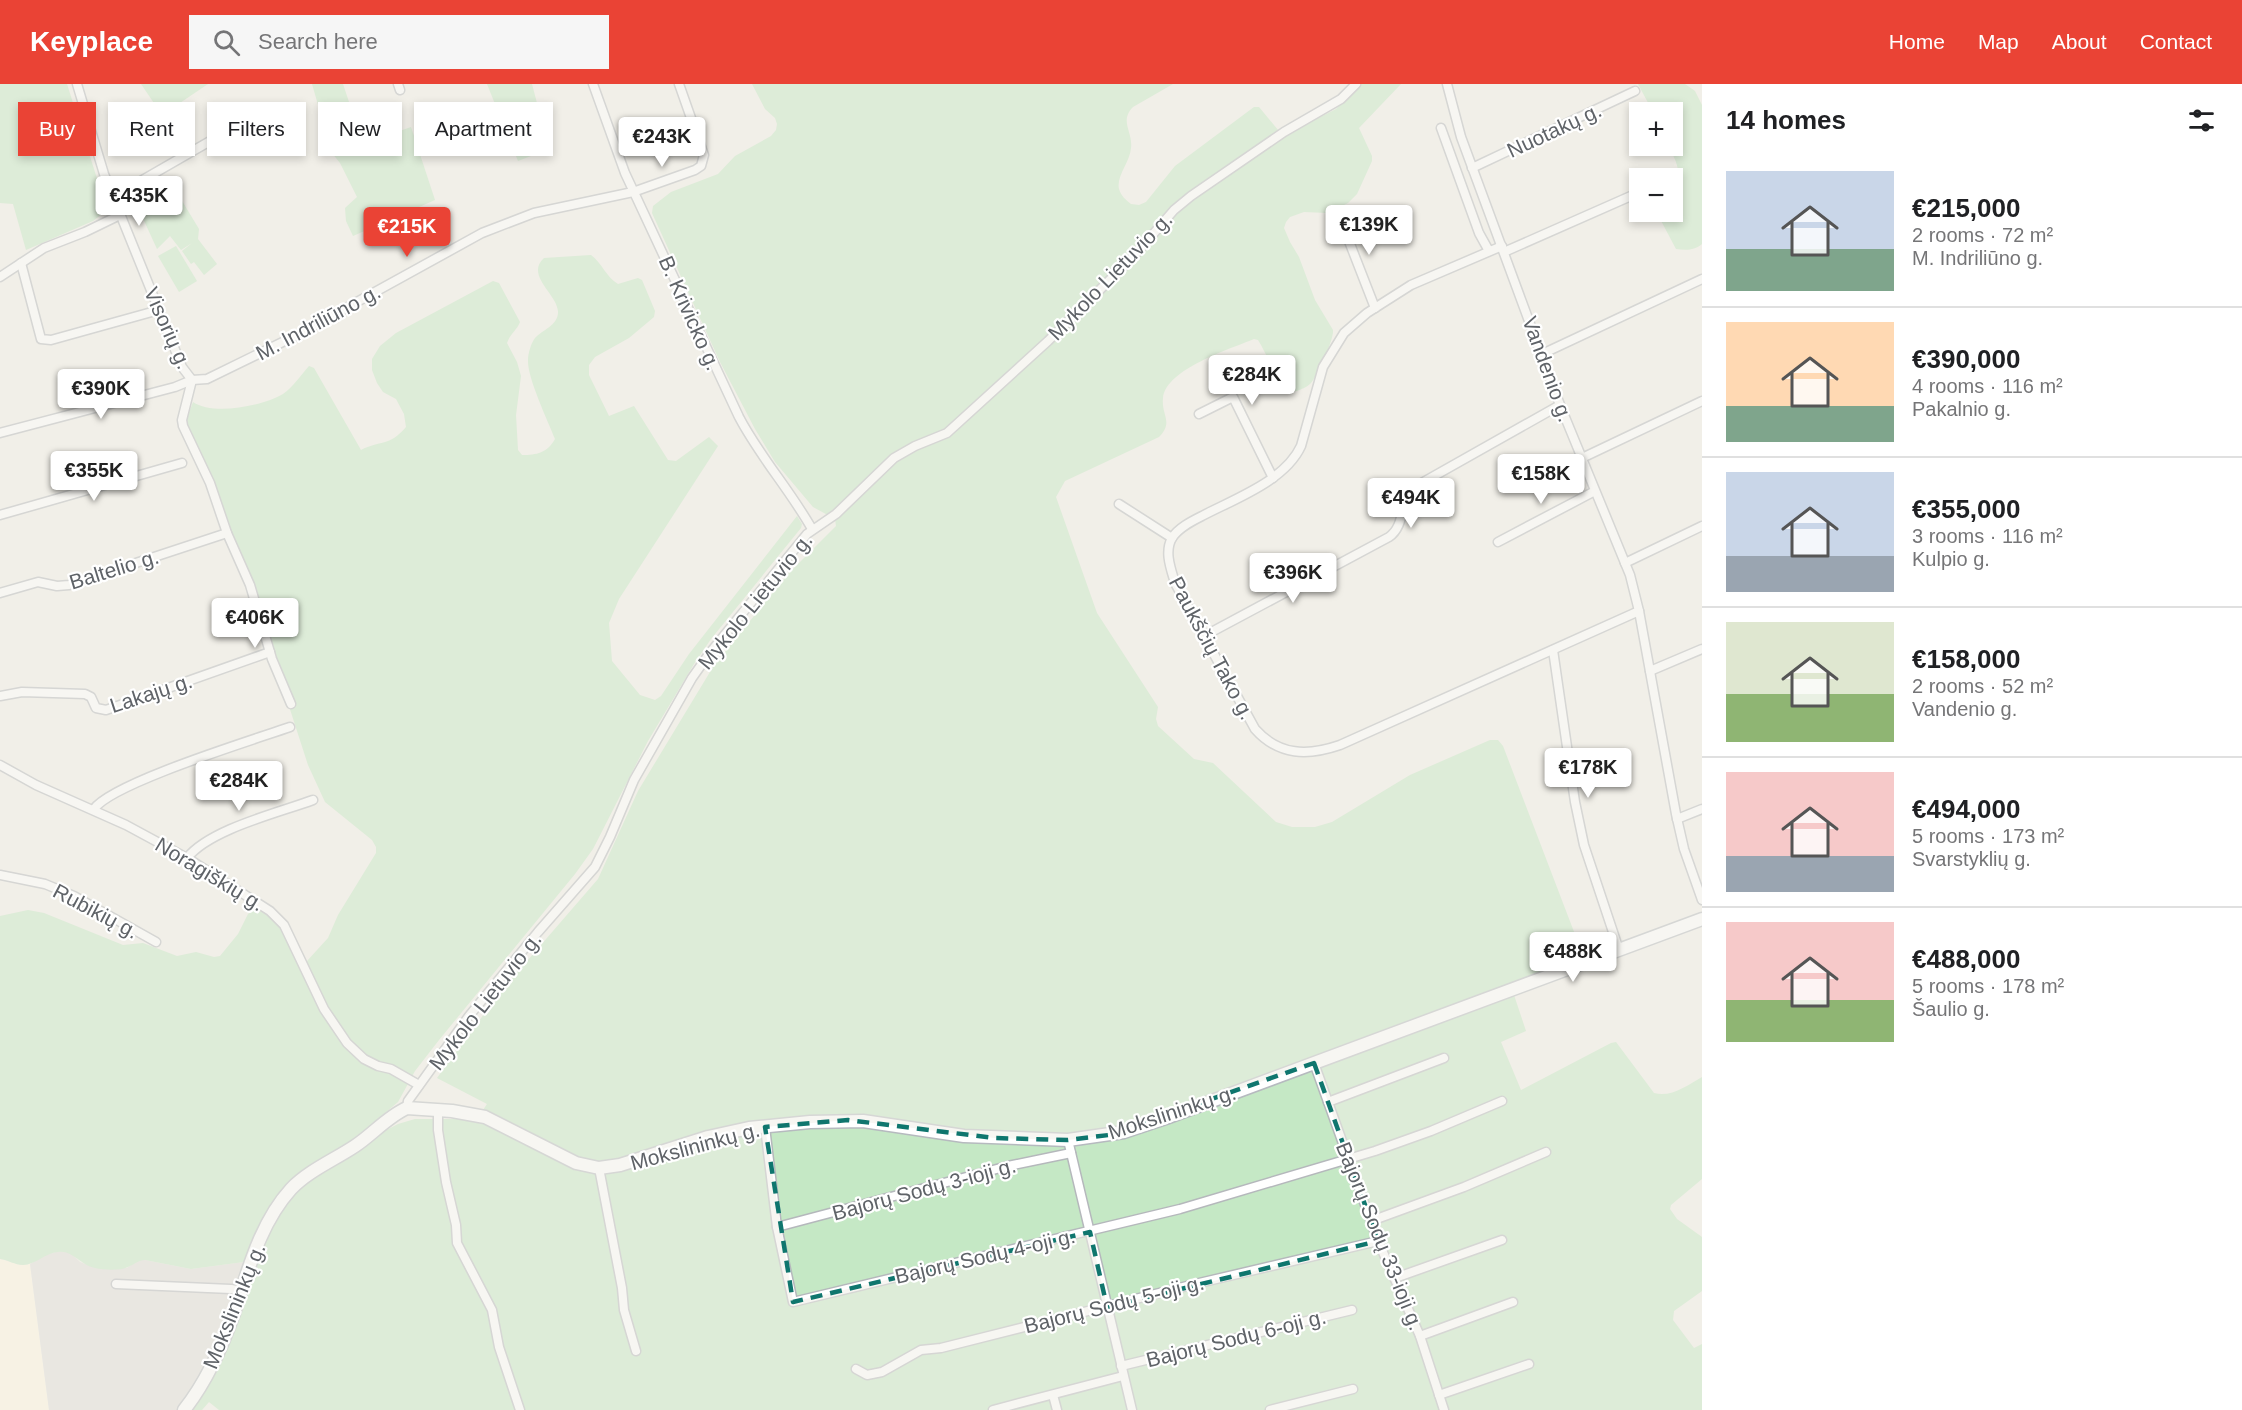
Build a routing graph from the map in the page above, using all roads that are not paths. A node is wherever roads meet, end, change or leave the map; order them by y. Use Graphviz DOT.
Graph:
graph roads {
  1 [pos="77,84"];
  2 [pos="593,84"];
  3 [pos="679,84"];
  4 [pos="1356,84"];
  5 [pos="1447,84"];
  6 [pos="1635,91"];
  7 [pos="1441,128"];
  8 [pos="207,143"];
  9 [pos="1472,168"];
  10 [pos="633,192"];
  11 [pos="113,197"];
  12 [pos="1629,197"];
  13 [pos="1338,213"];
  14 [pos="120,215"];
  15 [pos="1503,249"];
  16 [pos="1490,251"];
  17 [pos="21,263"];
  18 [pos="0,277"];
  19 [pos="1702,279"];
  20 [pos="1375,308"];
  21 [pos="159,310"];
  22 [pos="1542,354"];
  23 [pos="192,380"];
  24 [pos="1702,401"];
  25 [pos="1560,405"];
  26 [pos="1200,414"];
  27 [pos="0,433"];
  28 [pos="1582,458"];
  29 [pos="182,464"];
  30 [pos="1273,478"];
  31 [pos="1595,491"];
  32 [pos="1119,504"];
  33 [pos="0,515"];
  34 [pos="1702,526"];
  35 [pos="812,529"];
  36 [pos="227,533"];
  37 [pos="1172,538"];
  38 [pos="1498,542"];
  39 [pos="1625,563"];
  40 [pos="0,593"];
  41 [pos="1639,611"];
  42 [pos="1204,636"];
  43 [pos="1702,649"];
  44 [pos="1553,650"];
  45 [pos="270,652"];
  46 [pos="1650,671"];
  47 [pos="0,696"];
  48 [pos="291,704"];
  49 [pos="290,727"];
  50 [pos="0,765"];
  51 [pos="313,800"];
  52 [pos="94,809"];
  53 [pos="1702,809"];
  54 [pos="1677,819"];
  55 [pos="187,858"];
  56 [pos="0,875"];
  57 [pos="1702,900"];
  58 [pos="1702,919"];
  59 [pos="156,942"];
  60 [pos="1618,950"];
  61 [pos="1444,1058"];
  62 [pos="1314,1063"];
  63 [pos="419,1085"];
  64 [pos="1502,1101"];
  65 [pos="1328,1102"];
  66 [pos="406,1108"];
  67 [pos="438,1110"];
  68 [pos="765,1127"];
  69 [pos="1070,1146"];
  70 [pos="1546,1152"];
  71 [pos="1348,1159"];
  72 [pos="599,1168"];
  73 [pos="1371,1221"];
  74 [pos="777,1227"];
  75 [pos="1090,1232"];
  76 [pos="1502,1240"];
  77 [pos="1378,1241"];
  78 [pos="1395,1278"];
  79 [pos="116,1284"];
  80 [pos="241,1291"];
  81 [pos="1513,1302"];
  82 [pos="1107,1307"];
  83 [pos="1352,1310"];
  84 [pos="1420,1336"];
  85 [pos="636,1351"];
  86 [pos="1529,1364"];
  87 [pos="1121,1366"];
  88 [pos="856,1369"];
  89 [pos="1123,1376"];
  90 [pos="1353,1389"];
  91 [pos="1053,1395"];
  92 [pos="1439,1395"];
  93 [pos="184,1410"];
  94 [pos="520,1410"];
  95 [pos="993,1410"];
  96 [pos="1057,1410"];
  97 [pos="1132,1410"];
  98 [pos="1270,1410"];
  99 [pos="1444,1410"];
  1 -- 11 [label="street, Visorių g."];
  2 -- 10 [label="street, B. Krivicko g."];
  3 -- 10 [label="street, M. Indriliūno g."];
  4 -- 35 [label="street, Mykolo Lietuvio g."];
  5 -- 9 [label="street, Vandenio g."];
  6 -- 9 [label="street, Nuotakų g."];
  7 -- 16 [label="street"];
  8 -- 11 [label="street"];
  9 -- 15 [label="street, Vandenio g."];
  10 -- 23 [label="street, M. Indriliūno g."];
  10 -- 35 [label="street, B. Krivicko g."];
  11 -- 14 [label="street, Visorių g."];
  12 -- 15 [label="street"];
  13 -- 20 [label="street"];
  14 -- 17 [label="street"];
  14 -- 21 [label="street, Visorių g."];
  15 -- 16 [label="street"];
  15 -- 22 [label="street, Vandenio g."];
  16 -- 20 [label="street"];
  17 -- 18 [label="street"];
  17 -- 21 [label="street"];
  19 -- 22 [label="street"];
  20 -- 30 [label="street"];
  21 -- 23 [label="street, Visorių g."];
  22 -- 25 [label="street, Vandenio g."];
  23 -- 27 [label="street, M. Indriliūno g."];
  23 -- 36 [label="street, Visorių g."];
  24 -- 28 [label="street"];
  25 -- 28 [label="street, Vandenio g."];
  25 -- 42 [label="street"];
  26 -- 30 [label="street"];
  28 -- 31 [label="street, Vandenio g."];
  29 -- 33 [label="street"];
  30 -- 37 [label="street"];
  31 -- 38 [label="street"];
  31 -- 39 [label="street, Vandenio g."];
  32 -- 37 [label="street"];
  34 -- 39 [label="street"];
  35 -- 63 [label="street, Mykolo Lietuvio g."];
  36 -- 40 [label="street, Baltelio g."];
  36 -- 45 [label="street, Visorių g."];
  37 -- 42 [label="street, Paukščių Tako g."];
  39 -- 41 [label="street, Vandenio g."];
  41 -- 44 [label="street, Paukščių Tako g."];
  41 -- 46 [label="street, Vandenio g."];
  42 -- 44 [label="street, Paukščių Tako g."];
  43 -- 46 [label="street"];
  44 -- 60 [label="street"];
  45 -- 47 [label="street, Lakajų g."];
  45 -- 48 [label="street, Visorių g."];
  46 -- 54 [label="street, Vandenio g."];
  49 -- 52 [label="street"];
  50 -- 52 [label="street, Noragiškių g."];
  51 -- 55 [label="street"];
  52 -- 55 [label="street, Noragiškių g."];
  53 -- 54 [label="street"];
  54 -- 57 [label="street, Vandenio g."];
  55 -- 63 [label="street, Noragiškių g."];
  56 -- 59 [label="street, Rubikių g."];
  58 -- 60 [label="street, Mokslininkų g."];
  60 -- 62 [label="street, Mokslininkų g."];
  61 -- 65 [label="street"];
  62 -- 65 [label="street, Bajorų Sodų 33-ioji g."];
  62 -- 69 [label="street, Mokslininkų g."];
  63 -- 66 [label="street, Mykolo Lietuvio g."];
  64 -- 71 [label="street, Bajorų Sodų 4-oji g."];
  65 -- 71 [label="street, Bajorų Sodų 33-ioji g."];
  66 -- 67 [label="street, Mokslininkų g."];
  66 -- 80 [label="street, Mokslininkų g."];
  67 -- 72 [label="street, Mokslininkų g."];
  67 -- 94 [label="street"];
  68 -- 69 [label="street, Mokslininkų g."];
  68 -- 72 [label="street, Mokslininkų g."];
  68 -- 74 [label="street, Bajorų Sodų 4-oji g."];
  69 -- 74 [label="street, Bajorų Sodų 3-ioji g."];
  69 -- 75 [label="street"];
  70 -- 73 [label="street"];
  71 -- 73 [label="street, Bajorų Sodų 33-ioji g."];
  71 -- 75 [label="street, Bajorų Sodų 4-oji g."];
  72 -- 85 [label="street"];
  73 -- 77 [label="street, Bajorų Sodų 33-ioji g."];
  74 -- 75 [label="street, Bajorų Sodų 4-oji g."];
  75 -- 82 [label="street"];
  76 -- 78 [label="street"];
  77 -- 78 [label="street, Bajorų Sodų 33-ioji g."];
  77 -- 82 [label="street, Bajorų Sodų 5-oji g."];
  78 -- 84 [label="street, Bajorų Sodų 33-ioji g."];
  79 -- 80 [label="street"];
  80 -- 93 [label="street, Mokslininkų g."];
  81 -- 84 [label="street"];
  82 -- 87 [label="street"];
  82 -- 88 [label="street, Bajorų Sodų 5-oji g."];
  83 -- 87 [label="street, Bajorų Sodų 6-oji g."];
  84 -- 92 [label="street, Bajorų Sodų 33-ioji g."];
  86 -- 92 [label="street"];
  87 -- 89 [label="street"];
  89 -- 91 [label="street, Bajorų Sodų 6-oji g."];
  89 -- 97 [label="street"];
  90 -- 98 [label="street"];
  91 -- 95 [label="street, Bajorų Sodų 6-oji g."];
  91 -- 96 [label="street"];
  92 -- 99 [label="street, Bajorų Sodų 33-ioji g."];
}
